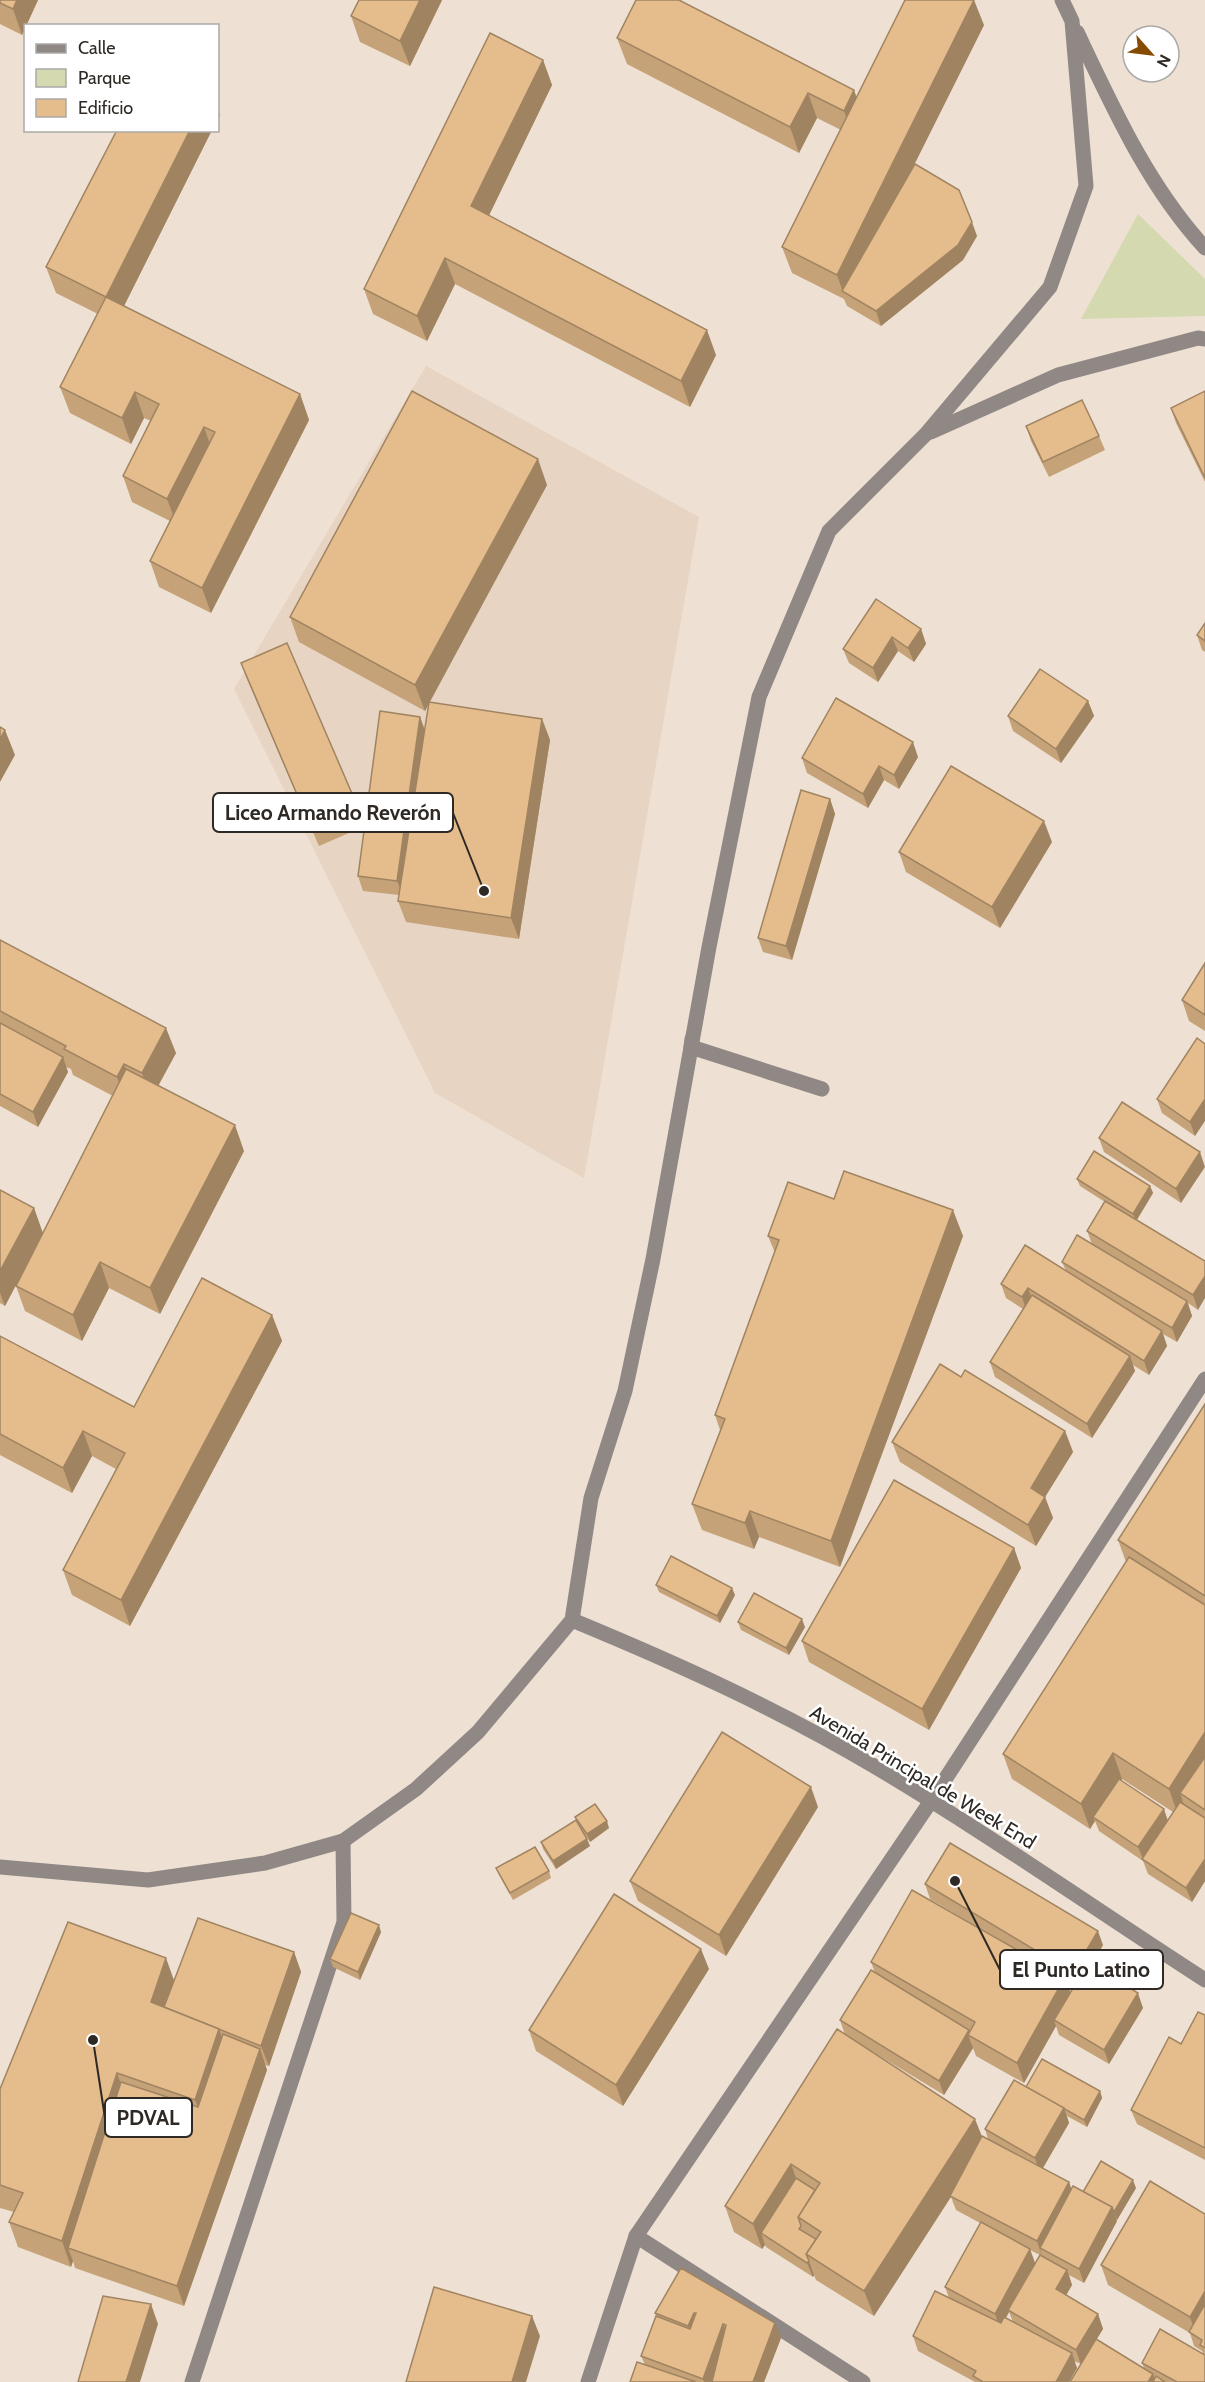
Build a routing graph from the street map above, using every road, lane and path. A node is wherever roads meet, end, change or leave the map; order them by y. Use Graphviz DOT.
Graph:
graph roads {
  1 [pos="1062,0"];
  2 [pos="1072,21"];
  3 [pos="1205,248"];
  4 [pos="1205,339"];
  5 [pos="926,434"];
  6 [pos="691,1047"];
  7 [pos="822,1089"];
  8 [pos="1205,1379"];
  9 [pos="572,1620"];
  10 [pos="930,1801"];
  11 [pos="343,1841"];
  12 [pos="0,1868"];
  13 [pos="1205,1980"];
  14 [pos="636,2236"];
  15 [pos="192,2382"];
  16 [pos="588,2382"];
  17 [pos="864,2382"];
  1 -- 2 [label="street"];
  2 -- 3 [label="street"];
  2 -- 5 [label="street"];
  4 -- 5 [label="street"];
  5 -- 6 [label="street"];
  6 -- 7 [label="street"];
  6 -- 9 [label="street"];
  8 -- 10 [label="street"];
  9 -- 10 [label="street, Avenida Principal de Week End"];
  9 -- 11 [label="street"];
  10 -- 13 [label="street, Avenida Principal de Week End"];
  10 -- 14 [label="street"];
  11 -- 12 [label="street"];
  11 -- 15 [label="street"];
  14 -- 16 [label="street"];
  14 -- 17 [label="street"];
}
